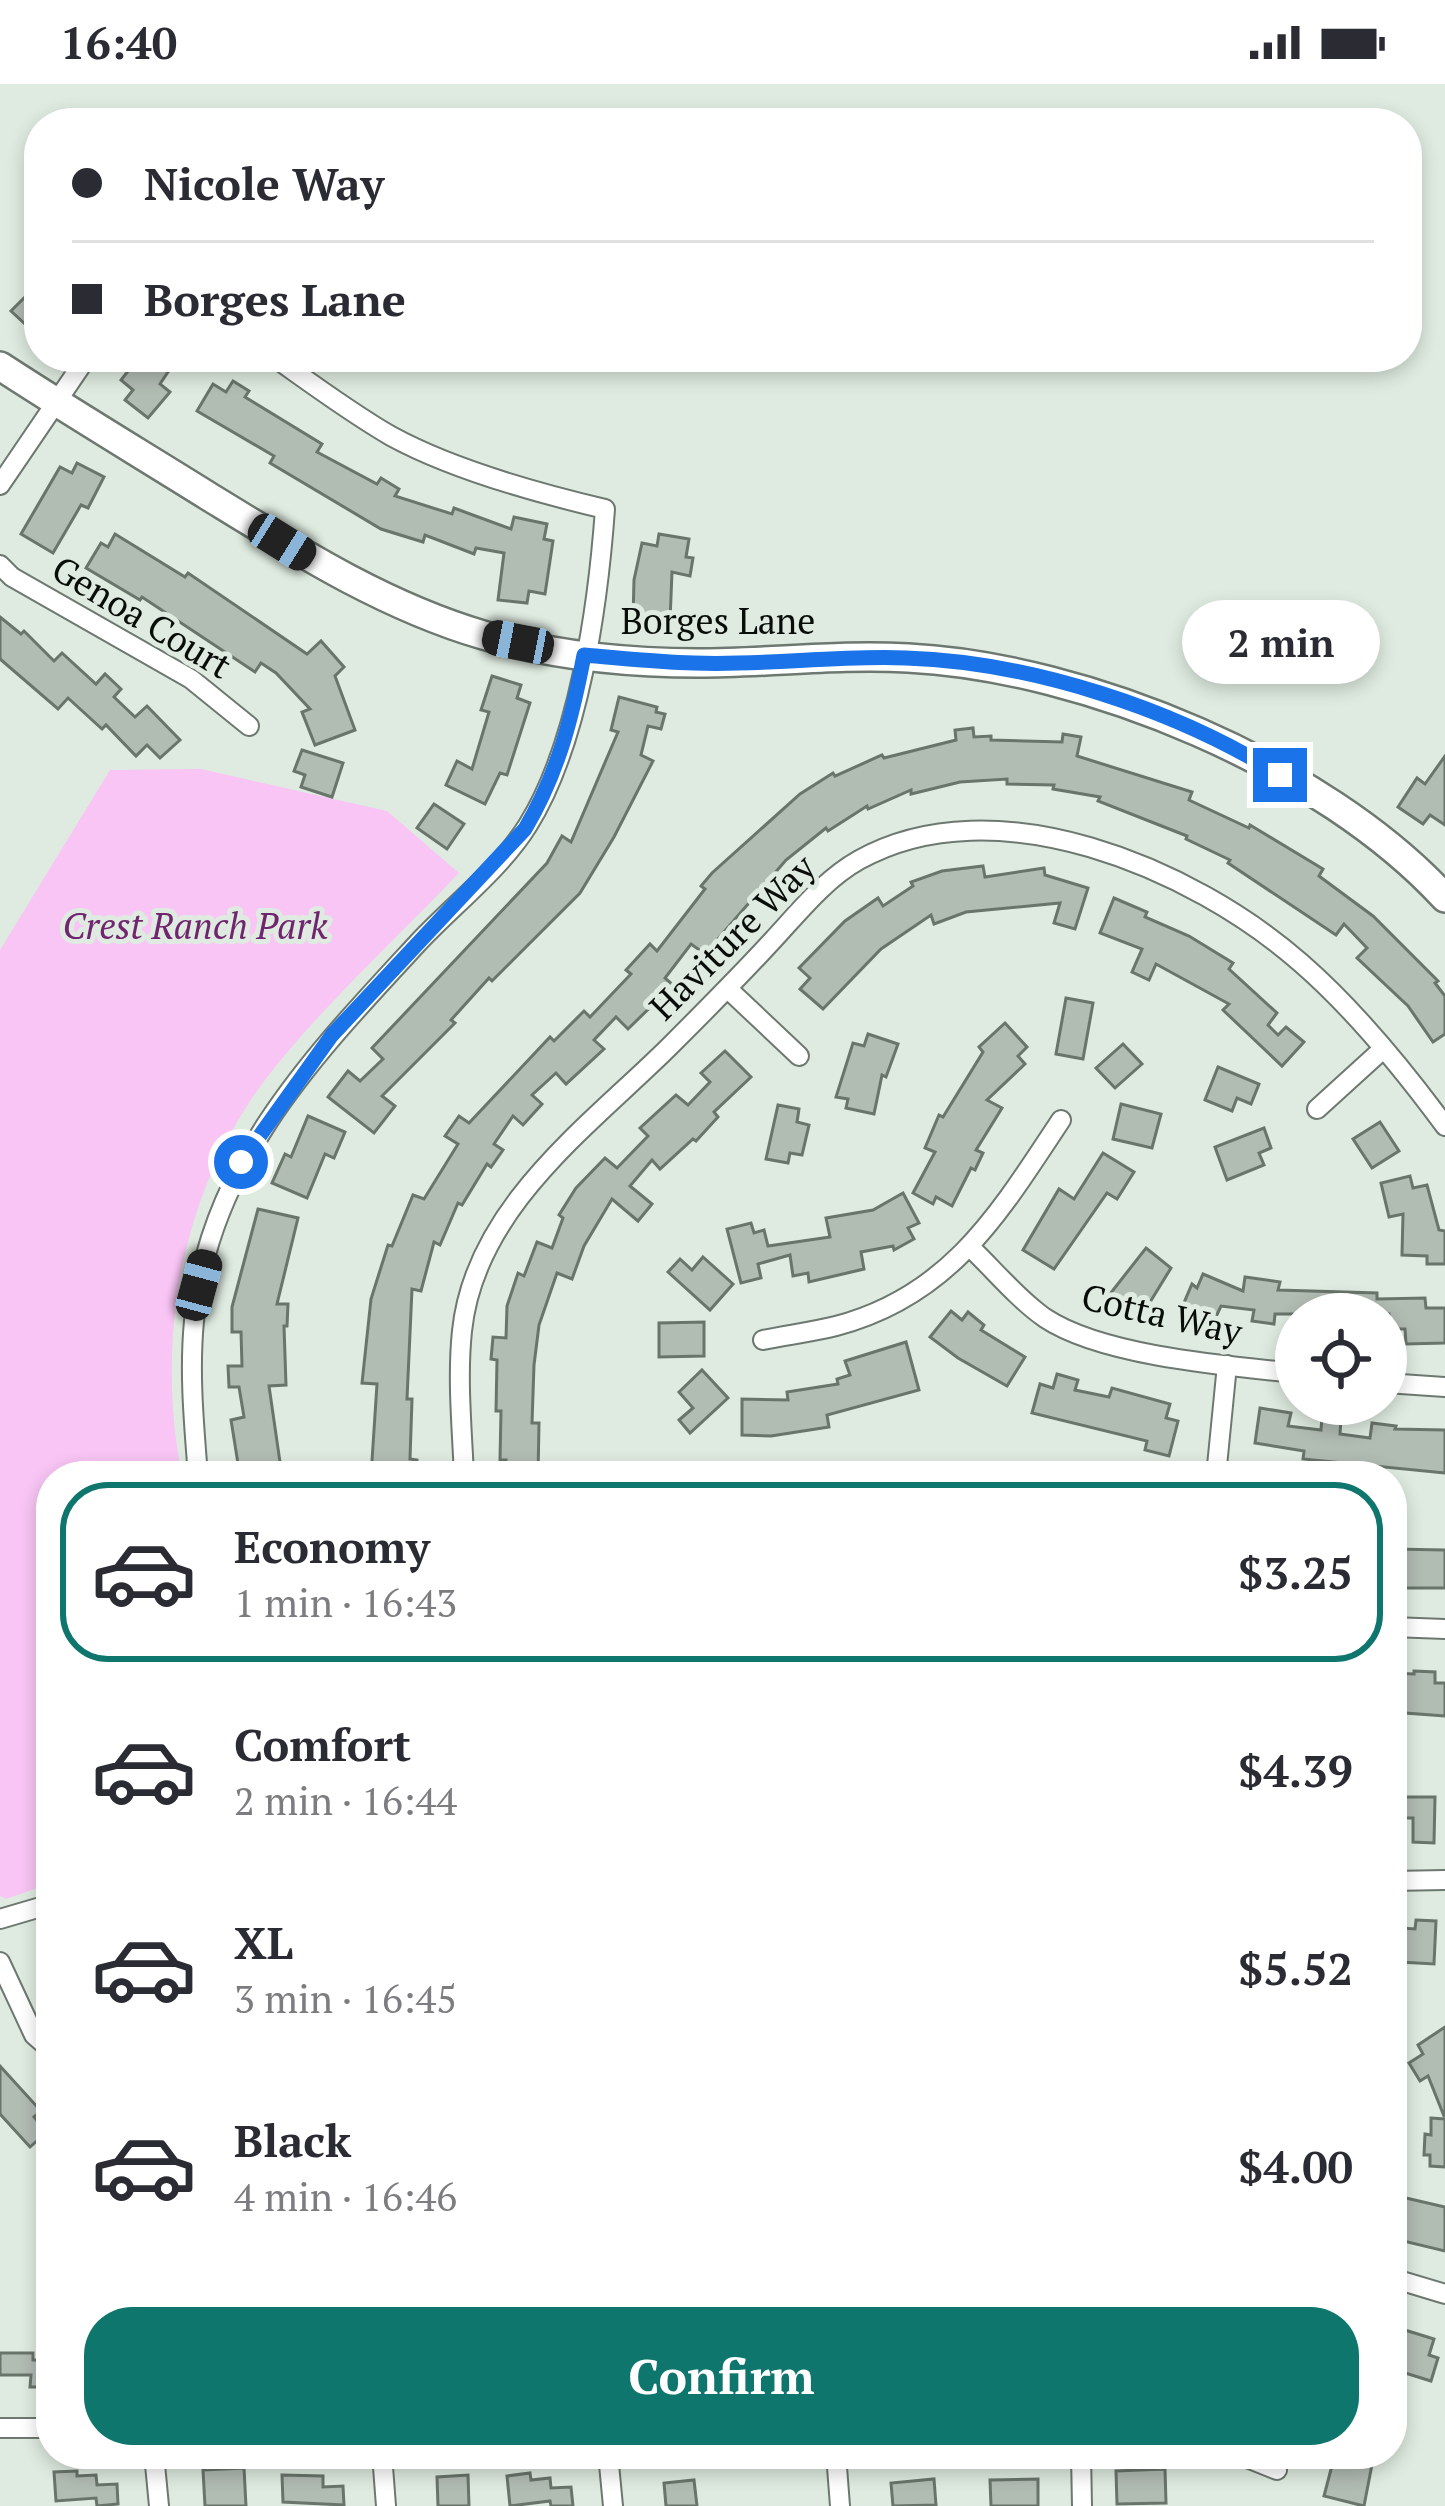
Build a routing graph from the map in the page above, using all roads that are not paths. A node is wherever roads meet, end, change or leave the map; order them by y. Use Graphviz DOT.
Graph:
graph roads {
  1 [pos="0,366"];
  2 [pos="76,372"];
  3 [pos="296,372"];
  4 [pos="55,402"];
  5 [pos="0,485"];
  6 [pos="0,565"];
  7 [pos="584,655"];
  8 [pos="249,726"];
  9 [pos="1442,890"];
  10 [pos="728,989"];
  11 [pos="1383,1048"];
  12 [pos="799,1056"];
  13 [pos="1317,1108"];
  14 [pos="1061,1120"];
  15 [pos="1445,1126"];
  16 [pos="971,1248"];
  17 [pos="763,1340"];
  18 [pos="1228,1364"];
  19 [pos="1275,1370"];
  20 [pos="1407,1385"];
  21 [pos="1445,1388"];
  22 [pos="197,1461"];
  23 [pos="464,1461"];
  24 [pos="1218,1461"];
  25 [pos="1407,1628"];
  26 [pos="1445,1629"];
  27 [pos="1445,1880"];
  28 [pos="1407,1881"];
  29 [pos="36,1908"];
  30 [pos="0,1919"];
  31 [pos="0,1963"];
  32 [pos="36,2037"];
  33 [pos="1407,2283"];
  34 [pos="1445,2294"];
  35 [pos="0,2428"];
  36 [pos="36,2428"];
  37 [pos="155,2469"];
  38 [pos="383,2469"];
  39 [pos="609,2469"];
  40 [pos="837,2469"];
  41 [pos="1081,2469"];
  42 [pos="159,2506"];
  43 [pos="386,2506"];
  44 [pos="613,2506"];
  45 [pos="840,2506"];
  46 [pos="1082,2506"];
  1 -- 4 [label="street, Borges Lane"];
  2 -- 4 [label="street"];
  3 -- 7 [label="street"];
  4 -- 5 [label="street"];
  4 -- 7 [label="street, Borges Lane"];
  6 -- 8 [label="street, Genoa Court"];
  7 -- 9 [label="street, Borges Lane"];
  7 -- 22 [label="street"];
  10 -- 11 [label="street, Haviture Way"];
  10 -- 12 [label="street"];
  10 -- 23 [label="street, Haviture Way"];
  11 -- 13 [label="street"];
  11 -- 15 [label="street, Haviture Way"];
  14 -- 16 [label="street"];
  16 -- 17 [label="street"];
  16 -- 18 [label="street, Cotta Way"];
  18 -- 19 [label="street, Cotta Way"];
  18 -- 24 [label="street"];
  20 -- 21 [label="street"];
  25 -- 26 [label="street"];
  27 -- 28 [label="street"];
  29 -- 30 [label="street"];
  31 -- 32 [label="street"];
  33 -- 34 [label="street"];
  35 -- 36 [label="street"];
  37 -- 42 [label="street"];
  38 -- 43 [label="street"];
  39 -- 44 [label="street"];
  40 -- 45 [label="street"];
  41 -- 46 [label="street"];
}
